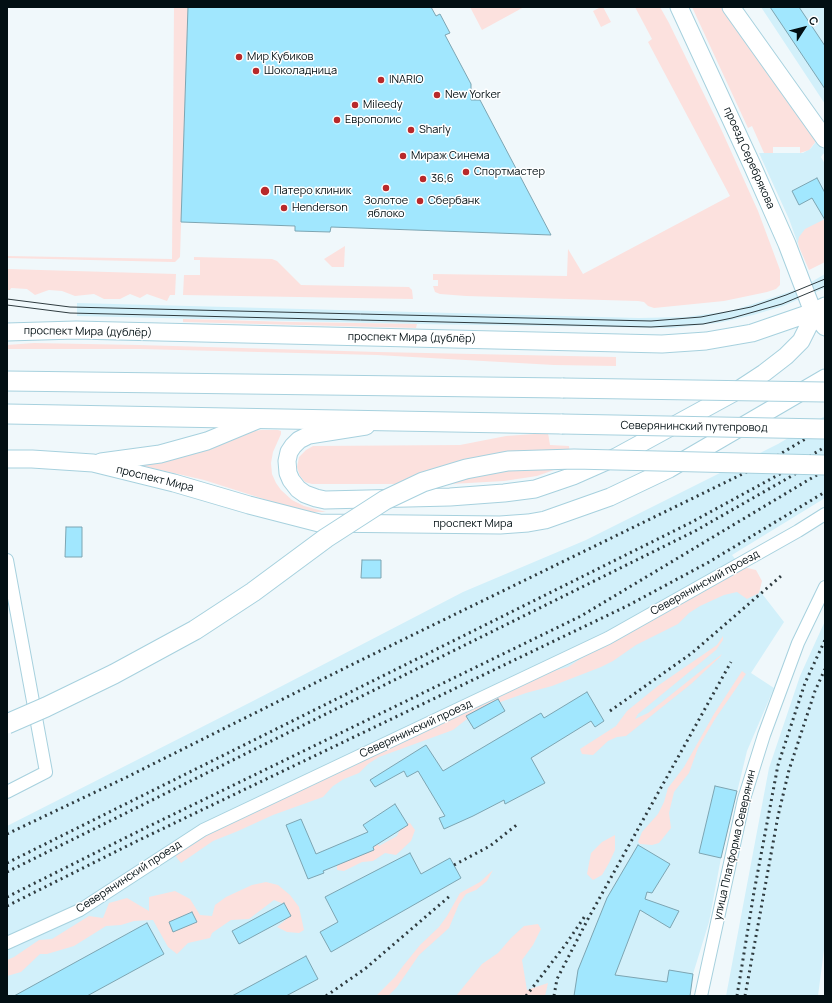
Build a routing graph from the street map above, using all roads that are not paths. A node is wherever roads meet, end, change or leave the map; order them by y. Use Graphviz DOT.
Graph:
graph roads {
  1 [pos="679,7"];
  2 [pos="731,7"];
  3 [pos="743,7"];
  4 [pos="825,138"];
  5 [pos="819,309"];
  6 [pos="825,327"];
  7 [pos="7,332"];
  8 [pos="7,368"];
  9 [pos="825,378"];
  10 [pos="7,381"];
  11 [pos="54,382"];
  12 [pos="825,392"];
  13 [pos="7,414"];
  14 [pos="260,419"];
  15 [pos="395,422"];
  16 [pos="562,424"];
  17 [pos="825,429"];
  18 [pos="7,459"];
  19 [pos="93,463"];
  20 [pos="825,465"];
  21 [pos="825,514"];
  22 [pos="7,560"];
  23 [pos="825,587"];
  24 [pos="46,707"];
  25 [pos="7,724"];
  26 [pos="7,733"];
  27 [pos="7,792"];
  28 [pos="7,943"];
  29 [pos="701,996"];
  1 -- 5 [label="main road, проезд Серебрякова"];
  2 -- 4 [label="main road"];
  3 -- 4 [label="main road"];
  5 -- 6 [label="main road, проезд Серебрякова"];
  5 -- 7 [label="main road, проспект Мира (дублёр)"];
  5 -- 15 [label="main road"];
  8 -- 11 [label="main road"];
  9 -- 19 [label="main road, проспект Мира"];
  10 -- 11 [label="main road"];
  11 -- 12 [label="main road, bridge"];
  13 -- 14 [label="main road, проспект Мира"];
  14 -- 15 [label="main road, проспект Мира"];
  14 -- 19 [label="main road, проспект Мира"];
  15 -- 16 [label="main road, проспект Мира"];
  16 -- 17 [label="main road, Северянинский путепровод, bridge"];
  18 -- 19 [label="main road, проспект Мира"];
  20 -- 24 [label="main road, bridge"];
  21 -- 28 [label="street, Северянинский проезд"];
  22 -- 27 [label="street"];
  23 -- 29 [label="street, улица Платформа Северянин"];
  24 -- 25 [label="main road, bridge"];
  24 -- 26 [label="main road, bridge"];
}
